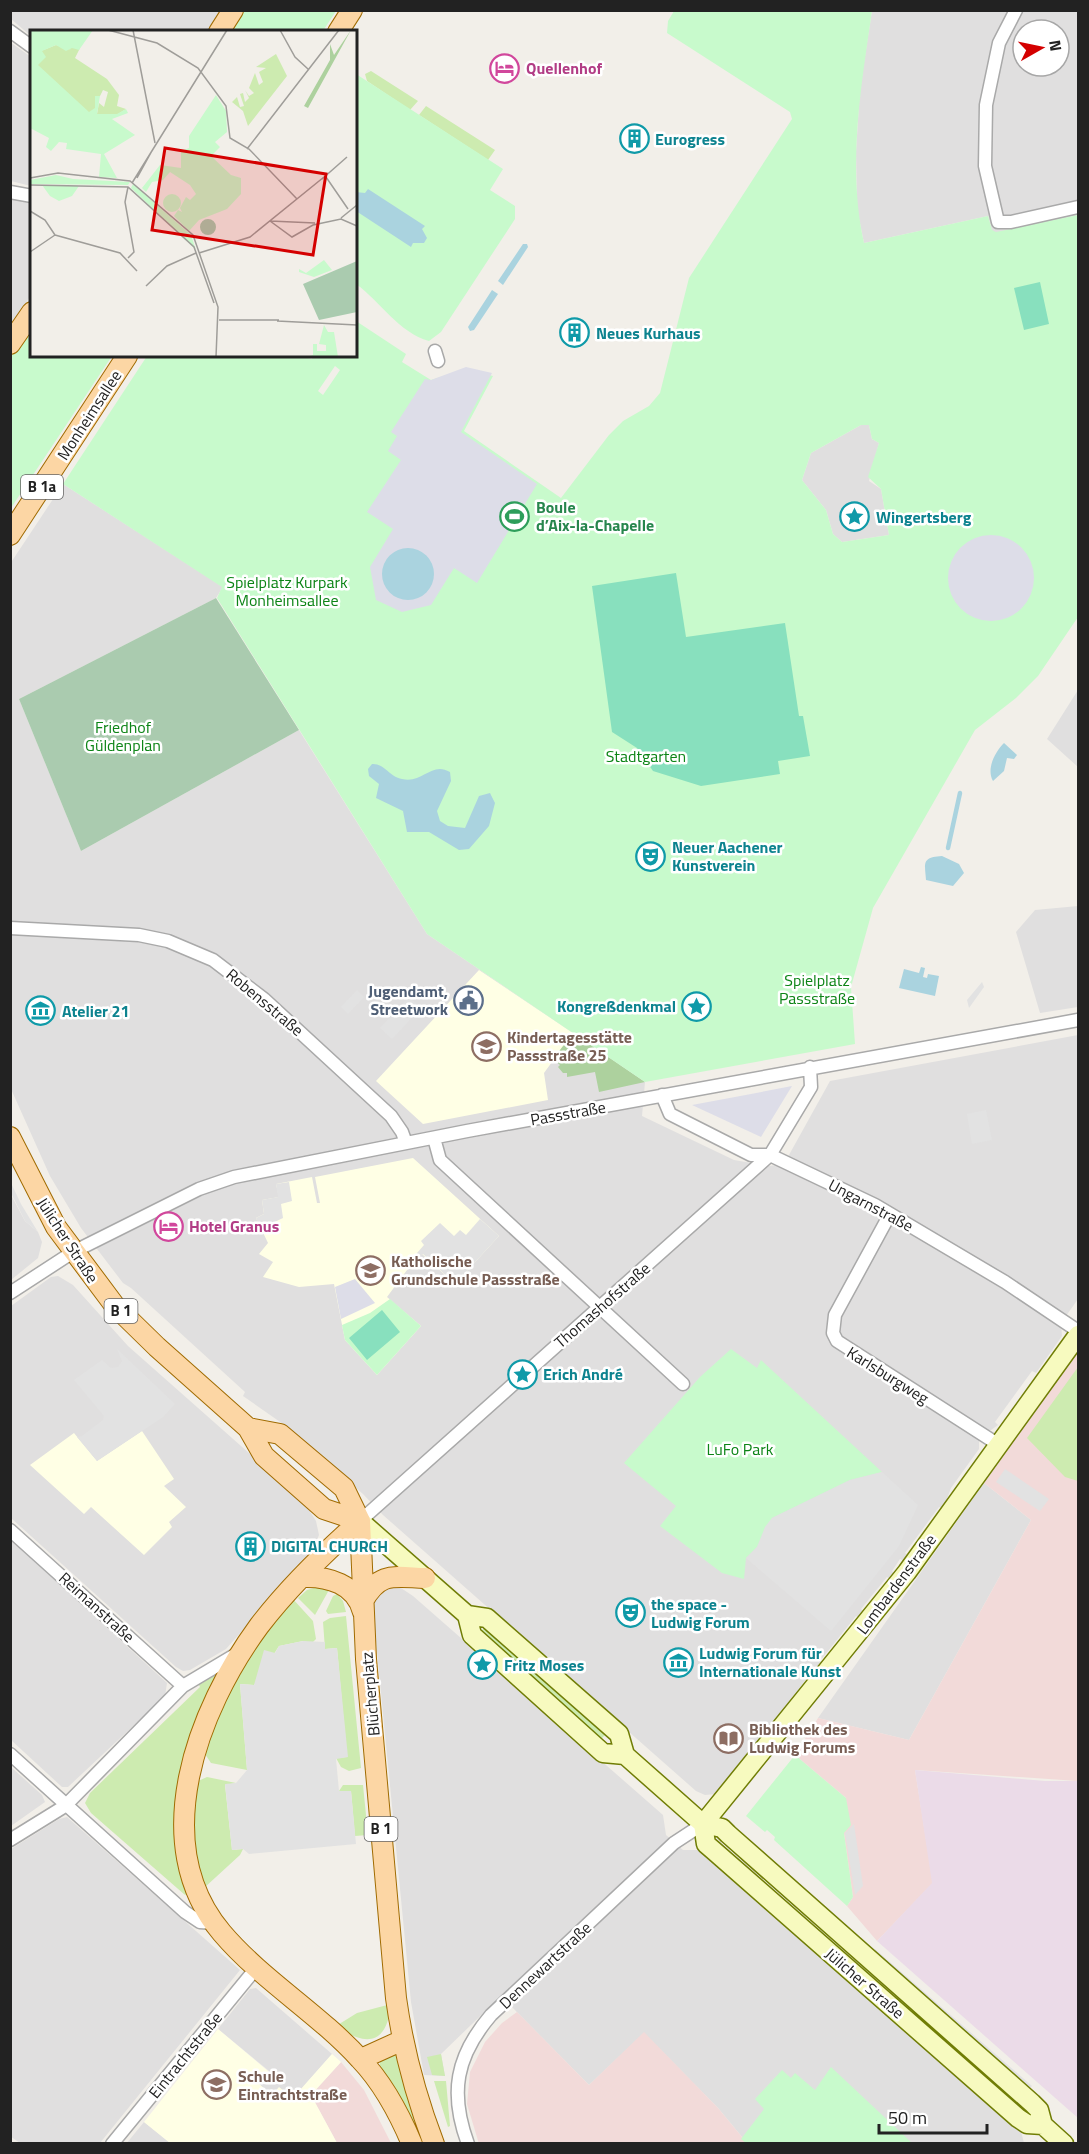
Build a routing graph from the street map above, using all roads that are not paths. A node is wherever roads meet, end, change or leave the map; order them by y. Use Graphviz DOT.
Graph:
graph roads {
  1 [pos="233,10"];
  2 [pos="351,10"];
  3 [pos="1016,10"];
  4 [pos="220,30"];
  5 [pos="339,30"];
  6 [pos="10,31"];
  7 [pos="30,46"];
  8 [pos="10,192"];
  9 [pos="30,196"];
  10 [pos="1078,207"];
  11 [pos="30,315"];
  12 [pos="10,344"];
  13 [pos="127,357"];
  14 [pos="10,536"];
  15 [pos="10,928"];
  16 [pos="1078,1020"];
  17 [pos="810,1067"];
  18 [pos="662,1095"];
  19 [pos="10,1137"];
  20 [pos="434,1138"];
  21 [pos="406,1143"];
  22 [pos="770,1155"];
  23 [pos="890,1214"];
  24 [pos="73,1252"];
  25 [pos="10,1293"];
  26 [pos="600,1308"];
  27 [pos="1078,1333"];
  28 [pos="683,1384"];
  29 [pos="248,1428"];
  30 [pos="999,1445"];
  31 [pos="360,1521"];
  32 [pos="10,1530"];
  33 [pos="303,1577"];
  34 [pos="425,1578"];
  35 [pos="363,1608"];
  36 [pos="467,1615"];
  37 [pos="244,1650"];
  38 [pos="183,1686"];
  39 [pos="10,1754"];
  40 [pos="625,1755"];
  41 [pos="65,1806"];
  42 [pos="703,1824"];
  43 [pos="10,1839"];
  44 [pos="214,1923"];
  45 [pos="257,1967"];
  46 [pos="403,2040"];
  47 [pos="360,2059"];
  48 [pos="1059,2142"];
  49 [pos="112,2144"];
  50 [pos="412,2144"];
  51 [pos="434,2144"];
  52 [pos="468,2144"];
  1 -- 4 [label="main road"];
  2 -- 5 [label="main road"];
  3 -- 10 [label="street"];
  6 -- 7 [label="street"];
  8 -- 9 [label="street"];
  11 -- 12 [label="main road"];
  13 -- 14 [label="main road, Monheimsallee / B 1a"];
  15 -- 21 [label="street, Robensstraße"];
  16 -- 17 [label="street, Passstraße"];
  17 -- 18 [label="street, Passstraße"];
  17 -- 22 [label="street, Thomashofstraße"];
  18 -- 20 [label="street, Passstraße"];
  18 -- 22 [label="street, Ungarnstraße"];
  19 -- 24 [label="main road, Jülicher Straße / B 1"];
  20 -- 21 [label="street, Passstraße"];
  20 -- 26 [label="street"];
  21 -- 24 [label="street, Passstraße"];
  22 -- 23 [label="street, Ungarnstraße"];
  22 -- 26 [label="street, Thomashofstraße"];
  23 -- 27 [label="street, Ungarnstraße"];
  23 -- 30 [label="street, Karlsburgweg"];
  24 -- 25 [label="street, Passstraße"];
  24 -- 29 [label="main road, Jülicher Straße / B 1"];
  26 -- 28 [label="street"];
  26 -- 31 [label="street, Thomashofstraße"];
  27 -- 30 [label="main road, Lombardenstraße"];
  29 -- 31 [label="main road, Jülicher Straße / B 1"];
  29 -- 31 [label="main road, Jülicher Straße / B 1"];
  30 -- 42 [label="main road, Lombardenstraße"];
  31 -- 33 [label="main road"];
  31 -- 34 [label="main road, Jülicher Straße"];
  31 -- 35 [label="main road, Blücherplatz / B 1"];
  32 -- 38 [label="street, Reimanstraße"];
  33 -- 35 [label="main road"];
  33 -- 37 [label="main road"];
  34 -- 35 [label="main road"];
  34 -- 36 [label="main road, Jülicher Straße"];
  35 -- 46 [label="main road, Blücherplatz / B 1"];
  36 -- 40 [label="main road, Jülicher Straße"];
  36 -- 40 [label="main road, Jülicher Straße"];
  37 -- 38 [label="street"];
  37 -- 44 [label="main road"];
  38 -- 41 [label="street"];
  39 -- 41 [label="street"];
  40 -- 42 [label="main road, Jülicher Straße"];
  41 -- 43 [label="street"];
  41 -- 44 [label="street"];
  42 -- 48 [label="main road, Jülicher Straße"];
  42 -- 52 [label="street, Dennewartstraße"];
  44 -- 45 [label="main road"];
  45 -- 47 [label="main road"];
  45 -- 49 [label="street, Eintrachtstraße"];
  46 -- 47 [label="main road"];
  46 -- 51 [label="main road, B 1"];
  47 -- 50 [label="main road"];
}
